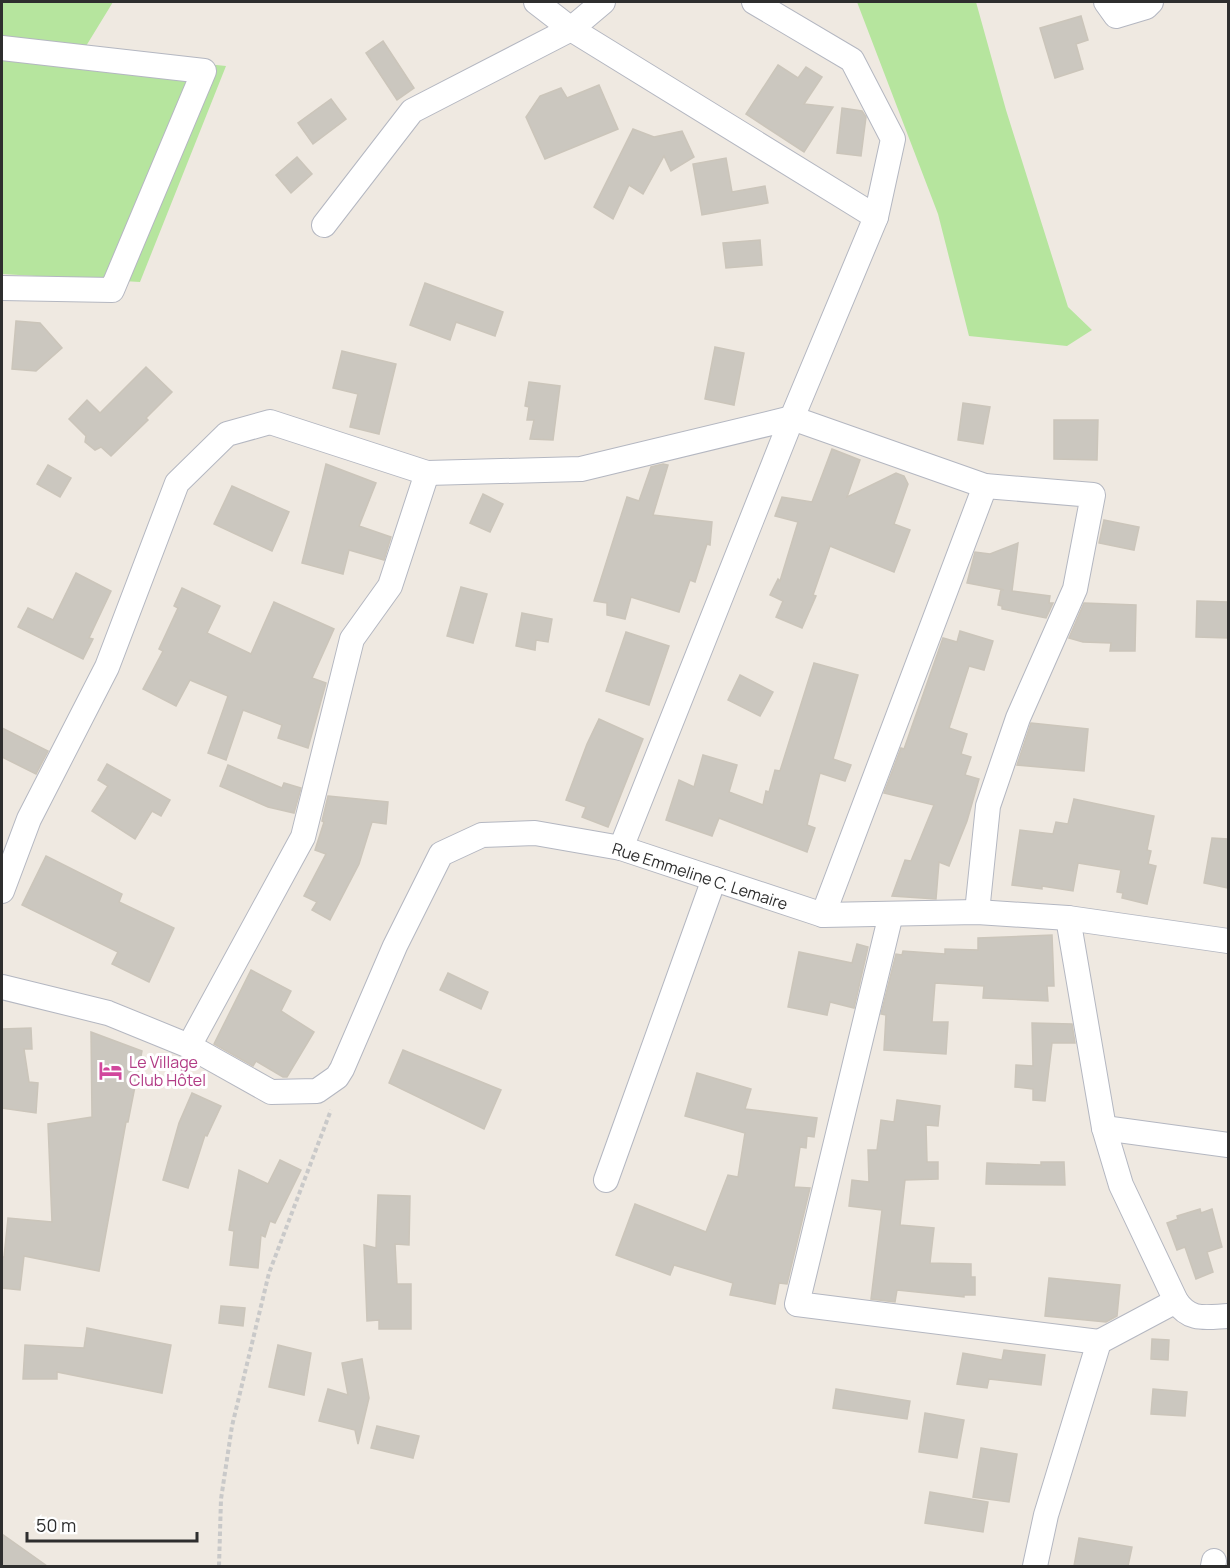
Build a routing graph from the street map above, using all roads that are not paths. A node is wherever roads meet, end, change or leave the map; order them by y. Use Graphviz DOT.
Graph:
graph roads {
  1 [pos="536,2"];
  2 [pos="603,2"];
  3 [pos="754,2"];
  4 [pos="1106,2"];
  5 [pos="1151,2"];
  6 [pos="571,29"];
  7 [pos="2,48"];
  8 [pos="876,217"];
  9 [pos="324,225"];
  10 [pos="2,288"];
  11 [pos="792,418"];
  12 [pos="427,473"];
  13 [pos="985,486"];
  14 [pos="621,848"];
  15 [pos="714,879"];
  16 [pos="2,891"];
  17 [pos="977,912"];
  18 [pos="891,914"];
  19 [pos="823,915"];
  20 [pos="1068,918"];
  21 [pos="1228,941"];
  22 [pos="2,987"];
  23 [pos="189,1046"];
  24 [pos="1104,1128"];
  25 [pos="1228,1145"];
  26 [pos="606,1180"];
  27 [pos="1176,1301"];
  28 [pos="1228,1316"];
  29 [pos="1099,1342"];
  30 [pos="1035,1566"];
  1 -- 6 [label="street"];
  2 -- 6 [label="street"];
  3 -- 8 [label="street"];
  4 -- 5 [label="street"];
  6 -- 8 [label="street"];
  6 -- 9 [label="street"];
  7 -- 10 [label="street"];
  8 -- 11 [label="street"];
  11 -- 12 [label="street"];
  11 -- 13 [label="street"];
  11 -- 14 [label="street"];
  12 -- 16 [label="street"];
  12 -- 23 [label="street"];
  13 -- 17 [label="street"];
  13 -- 19 [label="street"];
  14 -- 15 [label="street, Rue Emmeline C. Lemaire"];
  14 -- 23 [label="street, Rue Emmeline C. Lemaire"];
  15 -- 19 [label="street, Rue Emmeline C. Lemaire"];
  15 -- 26 [label="street"];
  17 -- 18 [label="street, Rue Emmeline C. Lemaire"];
  17 -- 20 [label="street, Rue Emmeline C. Lemaire"];
  18 -- 19 [label="street, Rue Emmeline C. Lemaire"];
  18 -- 29 [label="street"];
  20 -- 21 [label="street, Rue Emmeline C. Lemaire"];
  20 -- 24 [label="street"];
  22 -- 23 [label="street"];
  24 -- 25 [label="street"];
  24 -- 27 [label="street"];
  27 -- 28 [label="street"];
  27 -- 29 [label="street"];
  29 -- 30 [label="street"];
}
